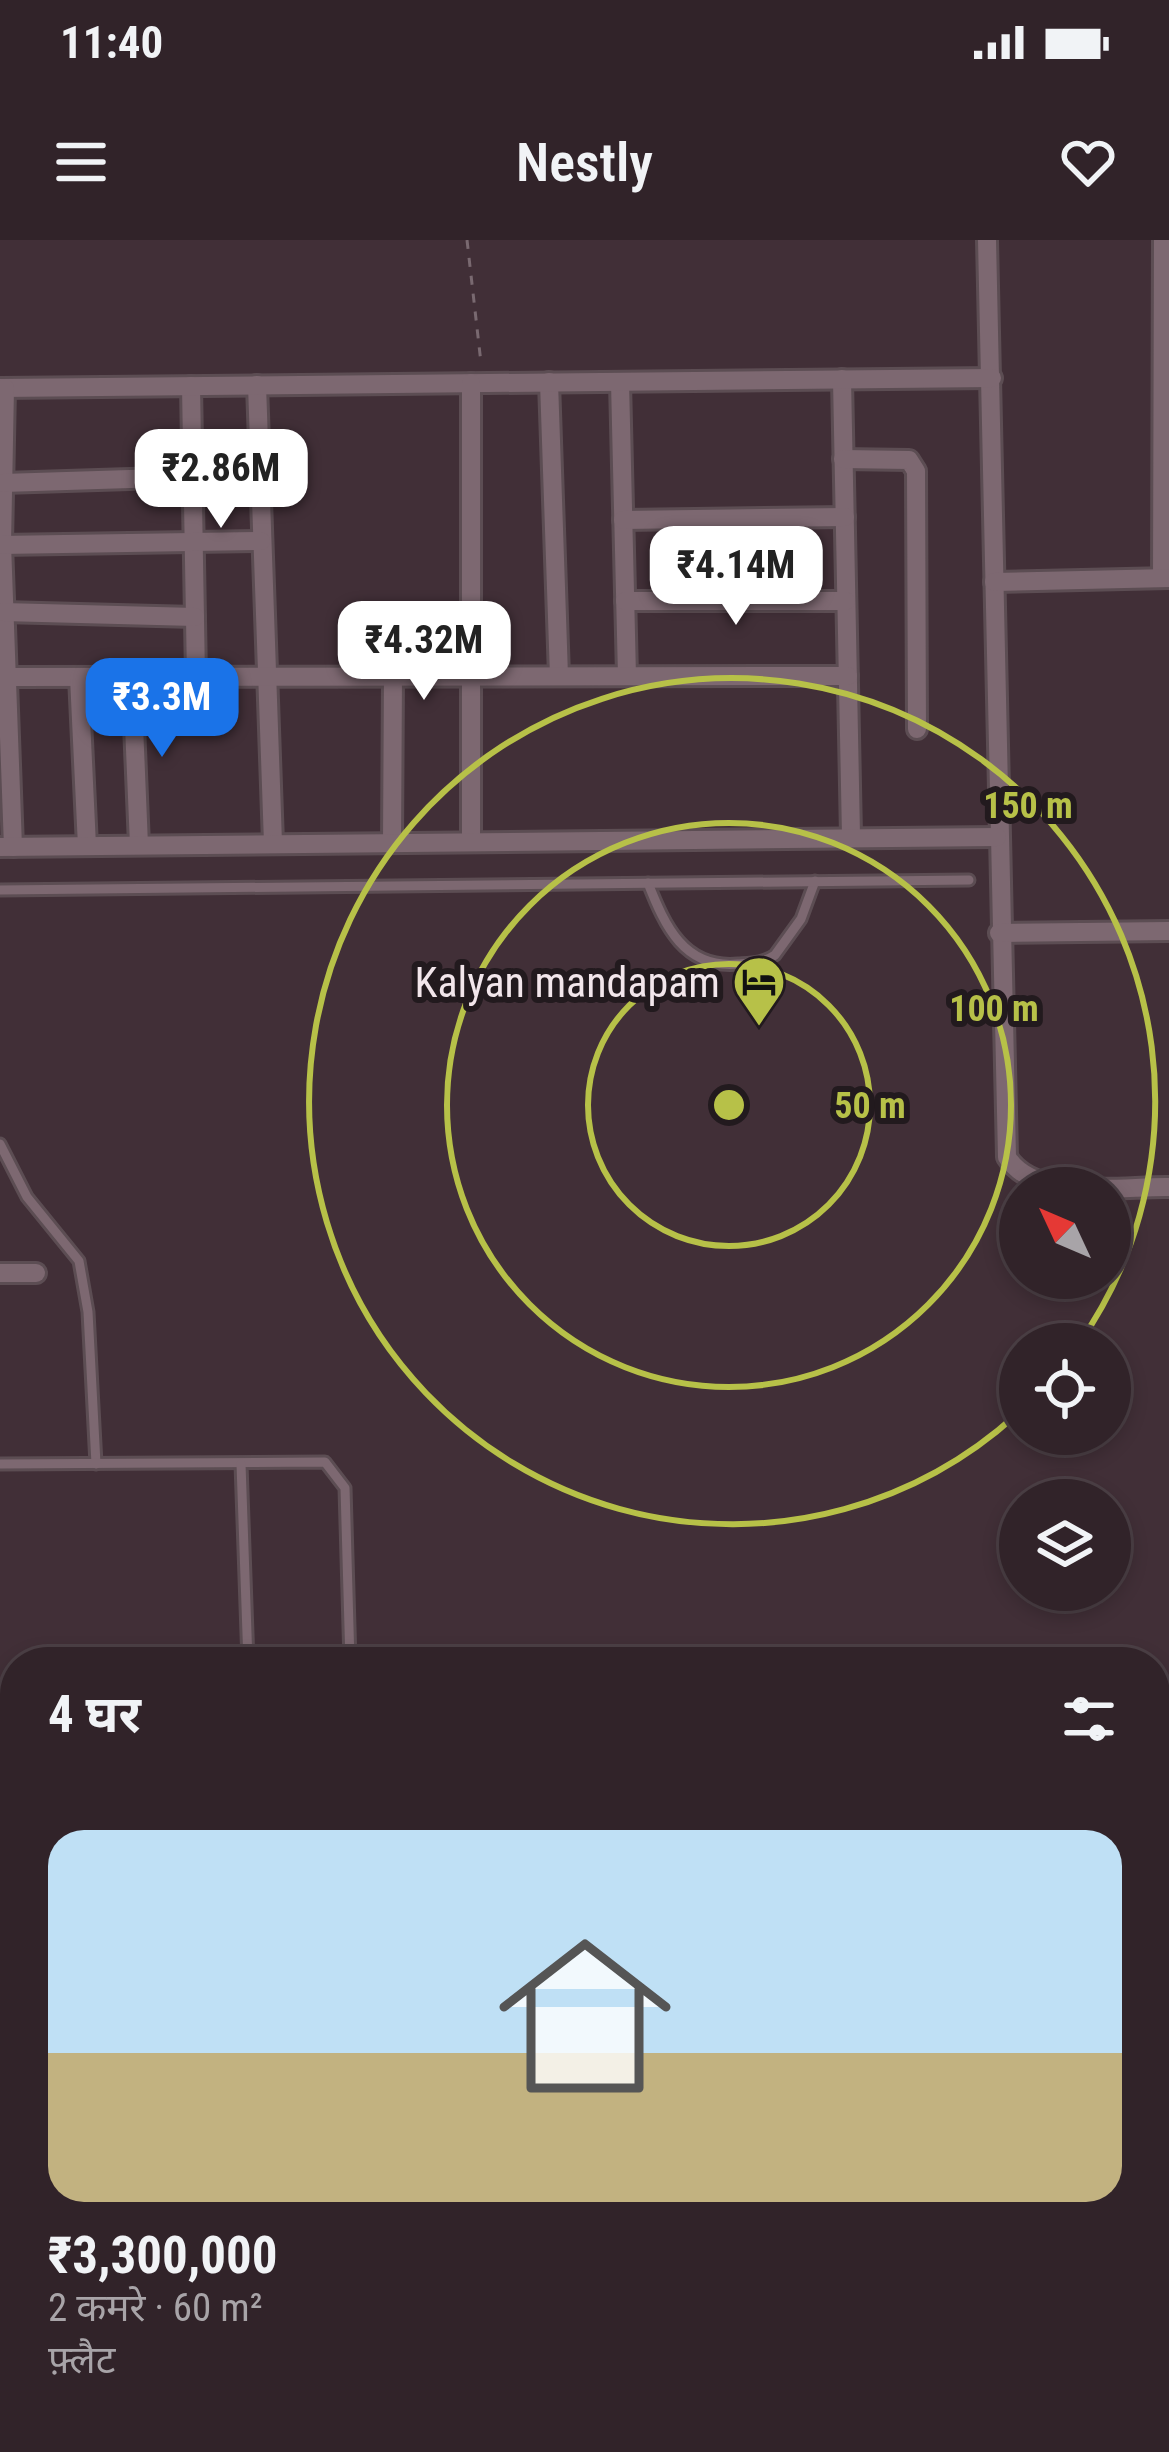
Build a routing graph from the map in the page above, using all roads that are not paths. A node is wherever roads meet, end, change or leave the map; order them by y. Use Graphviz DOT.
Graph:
graph roads {
  1 [pos="987,240"];
  2 [pos="1162,240"];
  3 [pos="992,378"];
  4 [pos="842,379"];
  5 [pos="549,382"];
  6 [pos="620,382"];
  7 [pos="477,383"];
  8 [pos="191,386"];
  9 [pos="257,386"];
  10 [pos="2,388"];
  11 [pos="843,459"];
  12 [pos="193,477"];
  13 [pos="3,483"];
  14 [pos="844,517"];
  15 [pos="623,520"];
  16 [pos="261,541"];
  17 [pos="194,542"];
  18 [pos="1,544"];
  19 [pos="1165,578"];
  20 [pos="994,582"];
  21 [pos="625,601"];
  22 [pos="847,601"];
  23 [pos="3,612"];
  24 [pos="195,617"];
  25 [pos="393,676"];
  26 [pos="470,676"];
  27 [pos="559,676"];
  28 [pos="627,676"];
  29 [pos="848,676"];
  30 [pos="3,677"];
  31 [pos="79,677"];
  32 [pos="132,677"];
  33 [pos="196,677"];
  34 [pos="264,677"];
  35 [pos="917,729"];
  36 [pos="851,836"];
  37 [pos="997,837"];
  38 [pos="471,841"];
  39 [pos="392,842"];
  40 [pos="273,843"];
  41 [pos="139,845"];
  42 [pos="87,846"];
  43 [pos="6,847"];
  44 [pos="969,880"];
  45 [pos="815,881"];
  46 [pos="648,883"];
  47 [pos="0,890"];
  48 [pos="1169,931"];
  49 [pos="999,933"];
  50 [pos="0,1144"];
  51 [pos="1169,1187"];
  52 [pos="0,1273"];
  53 [pos="36,1273"];
  54 [pos="0,1464"];
  55 [pos="96,1464"];
  56 [pos="241,1464"];
  57 [pos="247,1647"];
  58 [pos="350,1647"];
  1 -- 3 [label="street"];
  2 -- 19 [label="street"];
  3 -- 4 [label="street"];
  3 -- 20 [label="street"];
  4 -- 6 [label="street"];
  4 -- 11 [label="street"];
  5 -- 6 [label="street"];
  5 -- 7 [label="street"];
  5 -- 27 [label="street"];
  6 -- 15 [label="street"];
  7 -- 9 [label="street"];
  7 -- 26 [label="street"];
  8 -- 9 [label="street"];
  8 -- 10 [label="street"];
  8 -- 12 [label="street"];
  9 -- 16 [label="street"];
  10 -- 13 [label="street"];
  11 -- 14 [label="street"];
  11 -- 35 [label="street"];
  12 -- 13 [label="street"];
  12 -- 17 [label="street"];
  13 -- 18 [label="street"];
  14 -- 15 [label="street"];
  14 -- 22 [label="street"];
  15 -- 21 [label="street"];
  16 -- 17 [label="street"];
  16 -- 34 [label="street"];
  17 -- 18 [label="street"];
  17 -- 24 [label="street"];
  18 -- 23 [label="street"];
  19 -- 20 [label="street"];
  20 -- 37 [label="street"];
  21 -- 22 [label="street"];
  21 -- 28 [label="street"];
  22 -- 29 [label="street"];
  23 -- 24 [label="street"];
  23 -- 30 [label="street"];
  24 -- 33 [label="street"];
  25 -- 26 [label="street"];
  25 -- 34 [label="street"];
  25 -- 39 [label="street"];
  26 -- 27 [label="street"];
  26 -- 38 [label="street"];
  27 -- 28 [label="street"];
  28 -- 29 [label="street"];
  29 -- 36 [label="street"];
  30 -- 31 [label="street"];
  30 -- 43 [label="street"];
  31 -- 32 [label="street"];
  31 -- 42 [label="street"];
  32 -- 33 [label="street"];
  32 -- 41 [label="street"];
  33 -- 34 [label="street"];
  34 -- 40 [label="street"];
  36 -- 37 [label="street"];
  36 -- 38 [label="street"];
  37 -- 49 [label="street"];
  38 -- 39 [label="street"];
  39 -- 40 [label="street"];
  40 -- 41 [label="street"];
  41 -- 42 [label="street"];
  42 -- 43 [label="street"];
  44 -- 45 [label="lane"];
  45 -- 46 [label="lane"];
  45 -- 46 [label="lane"];
  46 -- 47 [label="lane"];
  48 -- 49 [label="street"];
  49 -- 51 [label="street"];
  50 -- 55 [label="lane"];
  52 -- 53 [label="street"];
  54 -- 55 [label="lane"];
  55 -- 56 [label="lane"];
  56 -- 57 [label="lane"];
  56 -- 58 [label="lane"];
}
